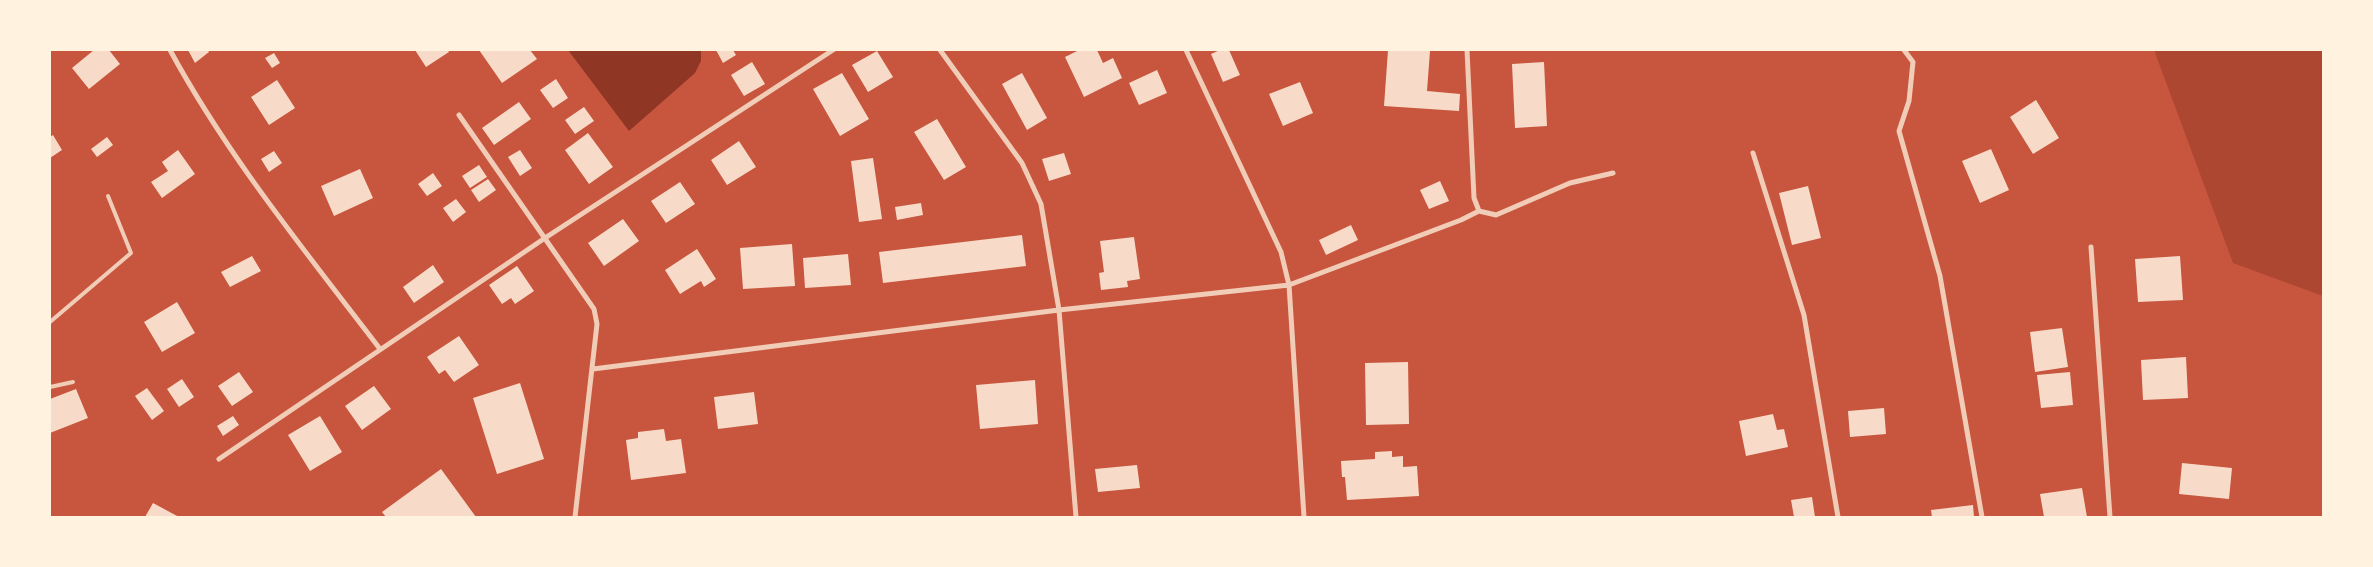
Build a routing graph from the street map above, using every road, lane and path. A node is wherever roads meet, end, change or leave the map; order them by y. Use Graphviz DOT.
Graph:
graph roads {
  1 [pos="170,50"];
  2 [pos="833,50"];
  3 [pos="940,50"];
  4 [pos="1186,50"];
  5 [pos="1467,50"];
  6 [pos="1904,50"];
  7 [pos="459,115"];
  8 [pos="1753,153"];
  9 [pos="1613,174"];
  10 [pos="108,196"];
  11 [pos="1479,211"];
  12 [pos="545,238"];
  13 [pos="2091,247"];
  14 [pos="1289,285"];
  15 [pos="1059,310"];
  16 [pos="50,322"];
  17 [pos="380,349"];
  18 [pos="593,369"];
  19 [pos="73,382"];
  20 [pos="50,387"];
  21 [pos="219,459"];
  22 [pos="575,517"];
  23 [pos="1076,517"];
  24 [pos="1304,517"];
  25 [pos="1838,517"];
  26 [pos="1982,517"];
  27 [pos="2110,517"];
  1 -- 17 [label="street"];
  2 -- 12 [label="street"];
  3 -- 15 [label="street"];
  4 -- 14 [label="street"];
  5 -- 11 [label="street"];
  6 -- 26 [label="street"];
  7 -- 12 [label="street"];
  8 -- 25 [label="street"];
  9 -- 11 [label="street"];
  10 -- 16 [label="lane"];
  11 -- 14 [label="street"];
  12 -- 17 [label="street"];
  12 -- 18 [label="street"];
  13 -- 27 [label="street"];
  14 -- 15 [label="street"];
  14 -- 24 [label="street"];
  15 -- 18 [label="street"];
  15 -- 23 [label="street"];
  17 -- 21 [label="street"];
  18 -- 22 [label="street"];
  19 -- 20 [label="lane"];
}
